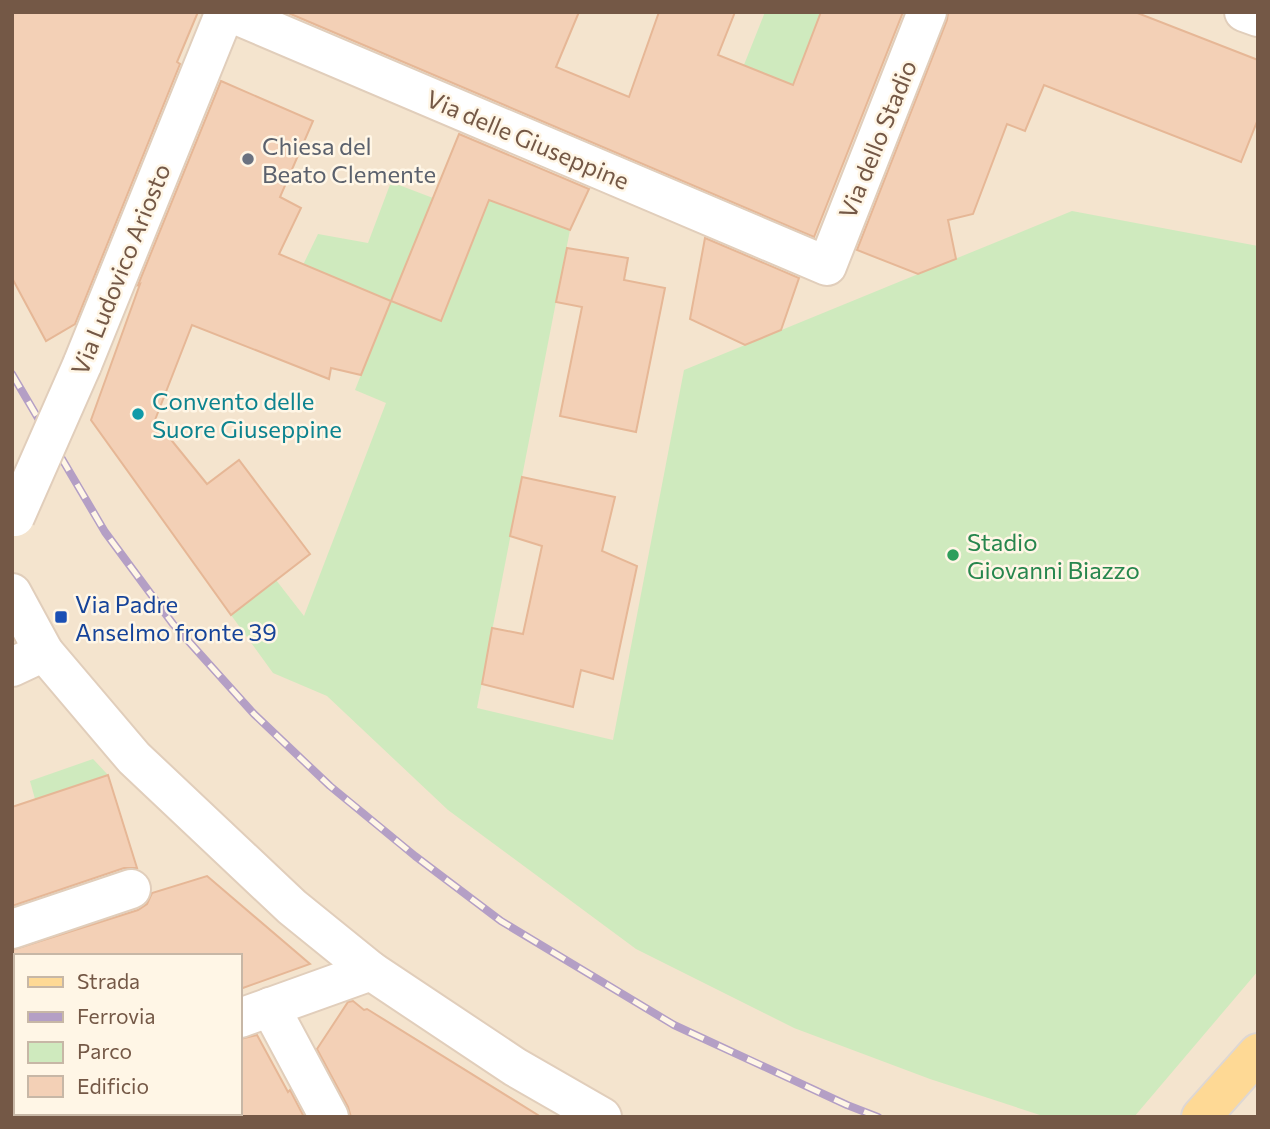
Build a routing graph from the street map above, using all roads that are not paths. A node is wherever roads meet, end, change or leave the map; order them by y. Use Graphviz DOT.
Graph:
graph roads {
  1 [pos="227,12"];
  2 [pos="927,12"];
  3 [pos="1244,12"];
  4 [pos="1258,17"];
  5 [pos="827,266"];
  6 [pos="14,521"];
  7 [pos="12,593"];
  8 [pos="28,659"];
  9 [pos="131,889"];
  10 [pos="12,929"];
  11 [pos="371,971"];
  12 [pos="255,1012"];
  13 [pos="1258,1053"];
  14 [pos="329,1117"];
  15 [pos="602,1117"];
  16 [pos="1200,1117"];
  1 -- 5 [label="street, Via delle Giuseppine"];
  1 -- 6 [label="street, Via Ludovico Ariosto, bridge"];
  2 -- 5 [label="street, Via dello Stadio"];
  3 -- 4 [label="street"];
  7 -- 8 [label="street"];
  8 -- 11 [label="street"];
  9 -- 10 [label="street"];
  11 -- 12 [label="street"];
  11 -- 15 [label="street"];
  12 -- 14 [label="street"];
  13 -- 16 [label="main road"];
}
